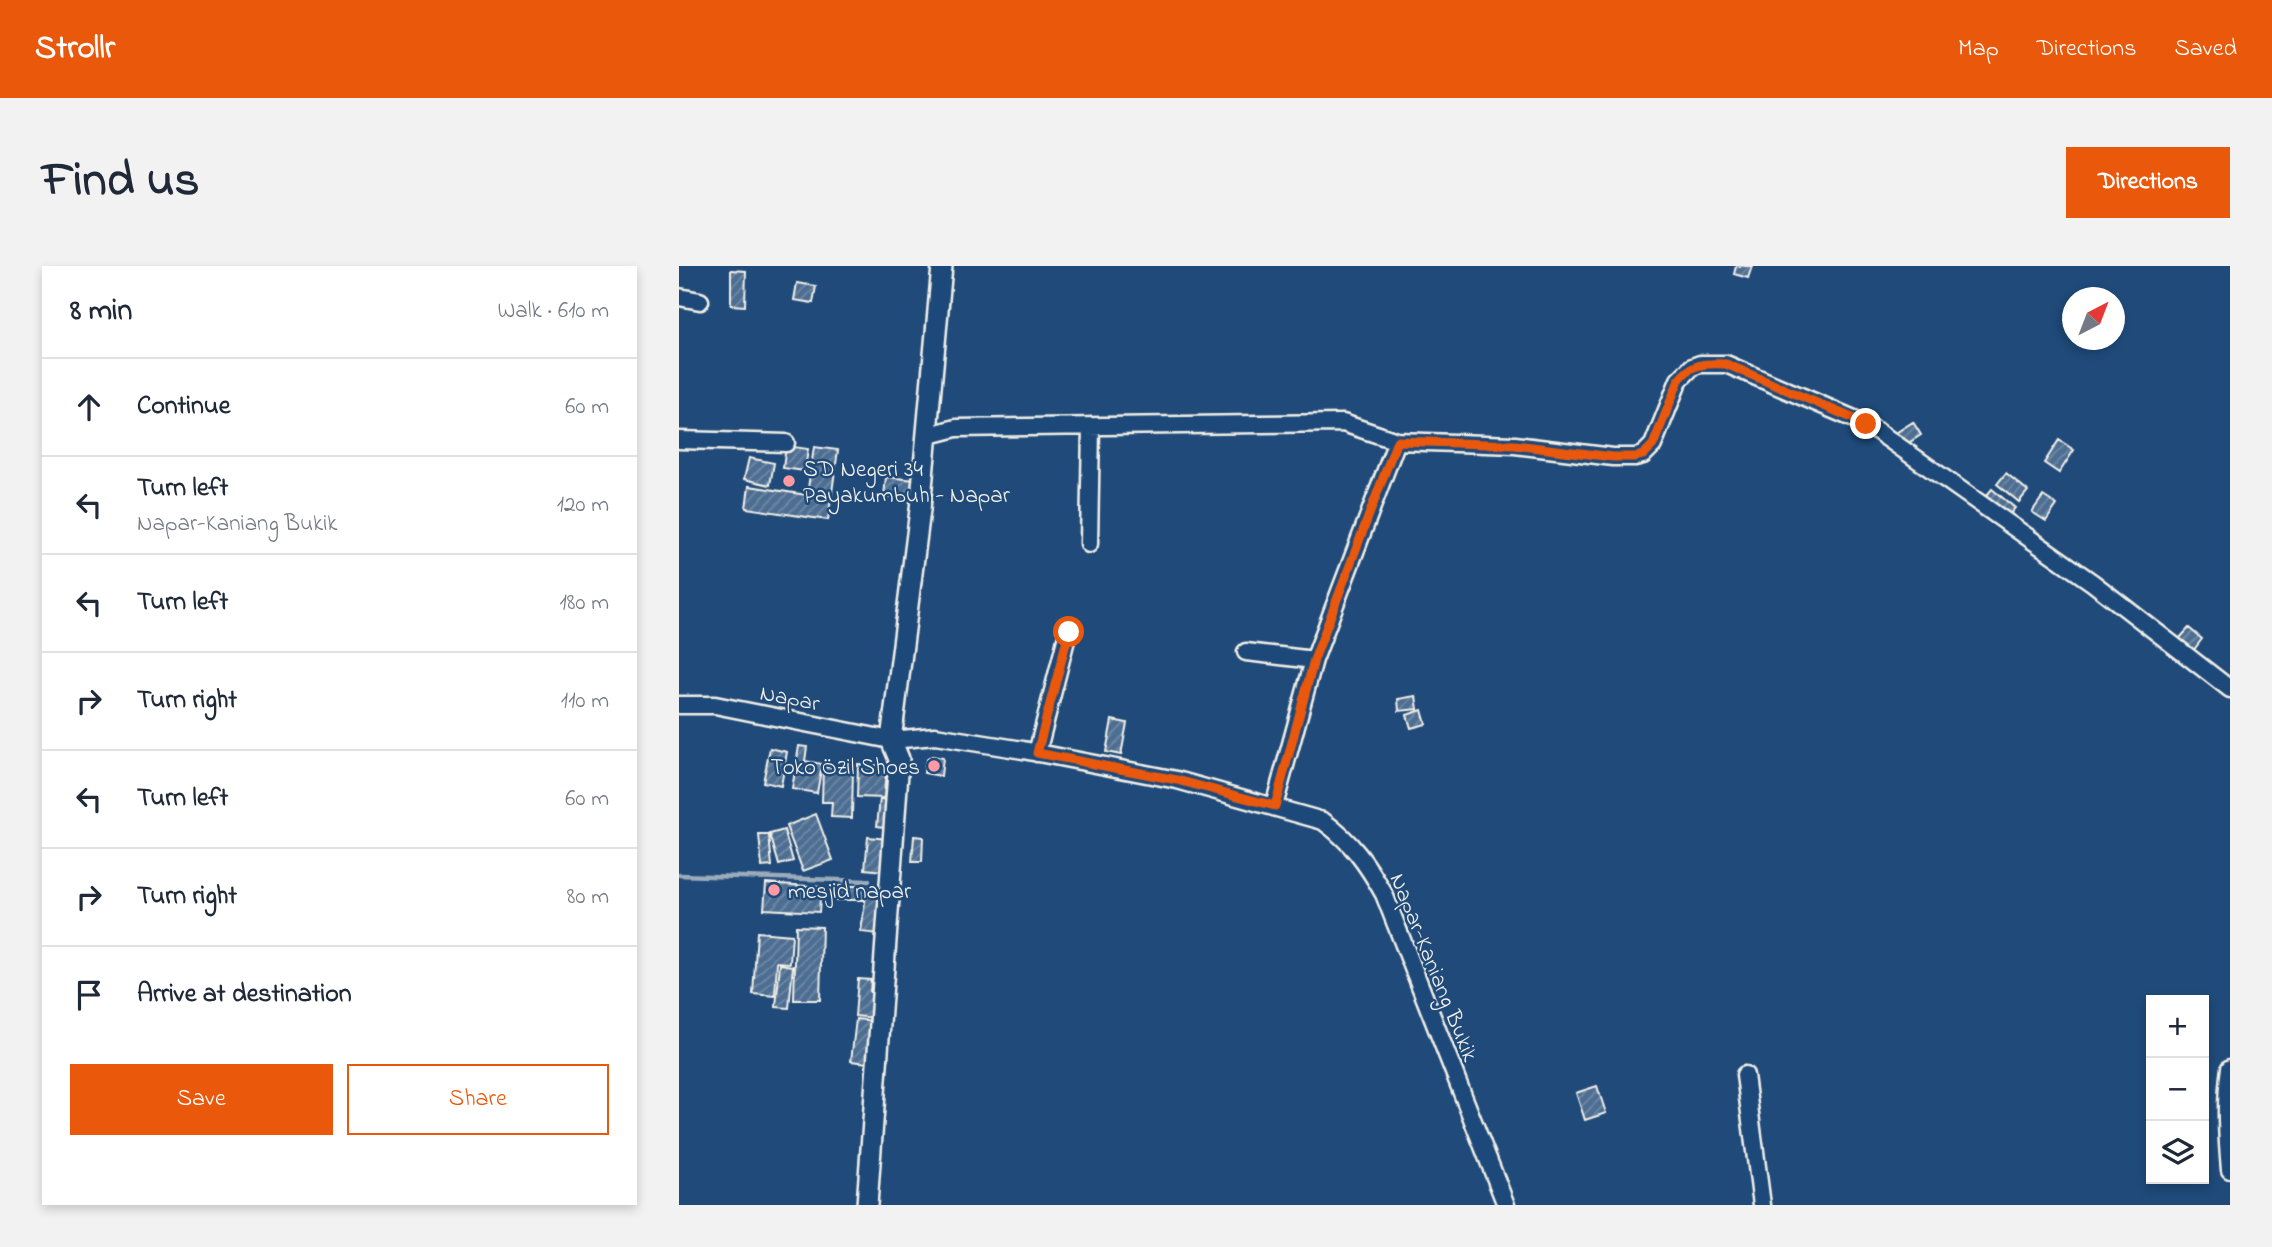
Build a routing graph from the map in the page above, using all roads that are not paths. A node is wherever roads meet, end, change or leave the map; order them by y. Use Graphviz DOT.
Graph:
graph roads {
  1 [pos="941,266"];
  2 [pos="679,298"];
  3 [pos="700,301"];
  4 [pos="1091,426"];
  5 [pos="926,436"];
  6 [pos="679,440"];
  7 [pos="1397,441"];
  8 [pos="786,443"];
  9 [pos="1089,544"];
  10 [pos="1069,632"];
  11 [pos="1246,653"];
  12 [pos="1314,660"];
  13 [pos="2230,689"];
  14 [pos="679,705"];
  15 [pos="891,740"];
  16 [pos="1037,753"];
  17 [pos="1275,806"];
  18 [pos="2230,1068"];
  19 [pos="1745,1075"];
  20 [pos="2230,1170"];
  21 [pos="867,1205"];
  22 [pos="1506,1205"];
  23 [pos="1762,1205"];
  1 -- 5 [label="main road"];
  2 -- 3 [label="street"];
  4 -- 5 [label="street"];
  4 -- 7 [label="street"];
  4 -- 9 [label="street"];
  5 -- 15 [label="main road"];
  6 -- 8 [label="street"];
  7 -- 12 [label="street"];
  7 -- 13 [label="street"];
  10 -- 16 [label="street"];
  11 -- 12 [label="street"];
  12 -- 17 [label="street"];
  14 -- 15 [label="street, Napar"];
  15 -- 16 [label="street, Napar-Kaniang Bukik"];
  15 -- 21 [label="main road"];
  16 -- 17 [label="street, Napar-Kaniang Bukik"];
  17 -- 22 [label="street, Napar-Kaniang Bukik"];
  18 -- 20 [label="street"];
  19 -- 23 [label="street"];
}
